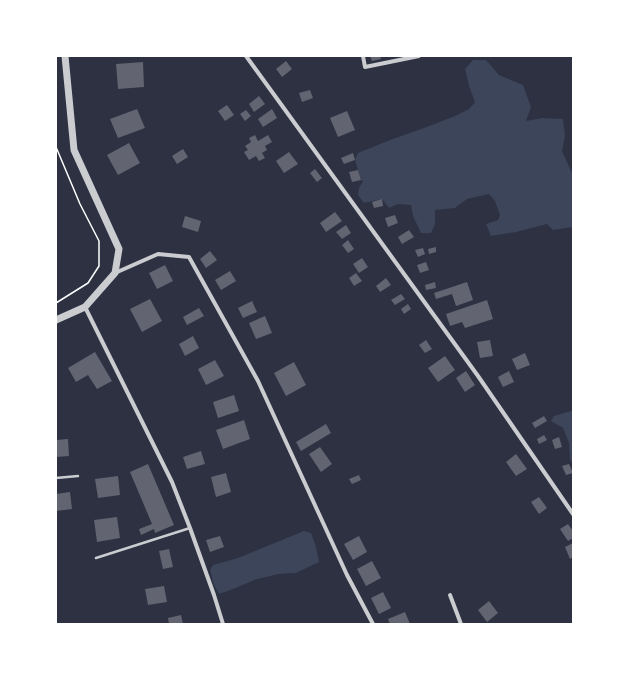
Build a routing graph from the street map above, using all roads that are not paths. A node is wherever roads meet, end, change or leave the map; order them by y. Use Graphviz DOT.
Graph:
graph roads {
  1 [pos="65,56"];
  2 [pos="246,56"];
  3 [pos="363,56"];
  4 [pos="419,56"];
  5 [pos="115,273"];
  6 [pos="85,307"];
  7 [pos="56,320"];
  8 [pos="78,476"];
  9 [pos="56,478"];
  10 [pos="573,514"];
  11 [pos="190,528"];
  12 [pos="96,558"];
  13 [pos="450,595"];
  14 [pos="223,624"];
  15 [pos="373,624"];
  16 [pos="461,624"];
  1 -- 5 [label="street"];
  2 -- 10 [label="street"];
  3 -- 4 [label="street"];
  5 -- 6 [label="street"];
  5 -- 15 [label="street"];
  6 -- 7 [label="street"];
  6 -- 11 [label="street"];
  8 -- 9 [label="lane"];
  11 -- 12 [label="lane"];
  11 -- 14 [label="street"];
  13 -- 16 [label="street"];
}
